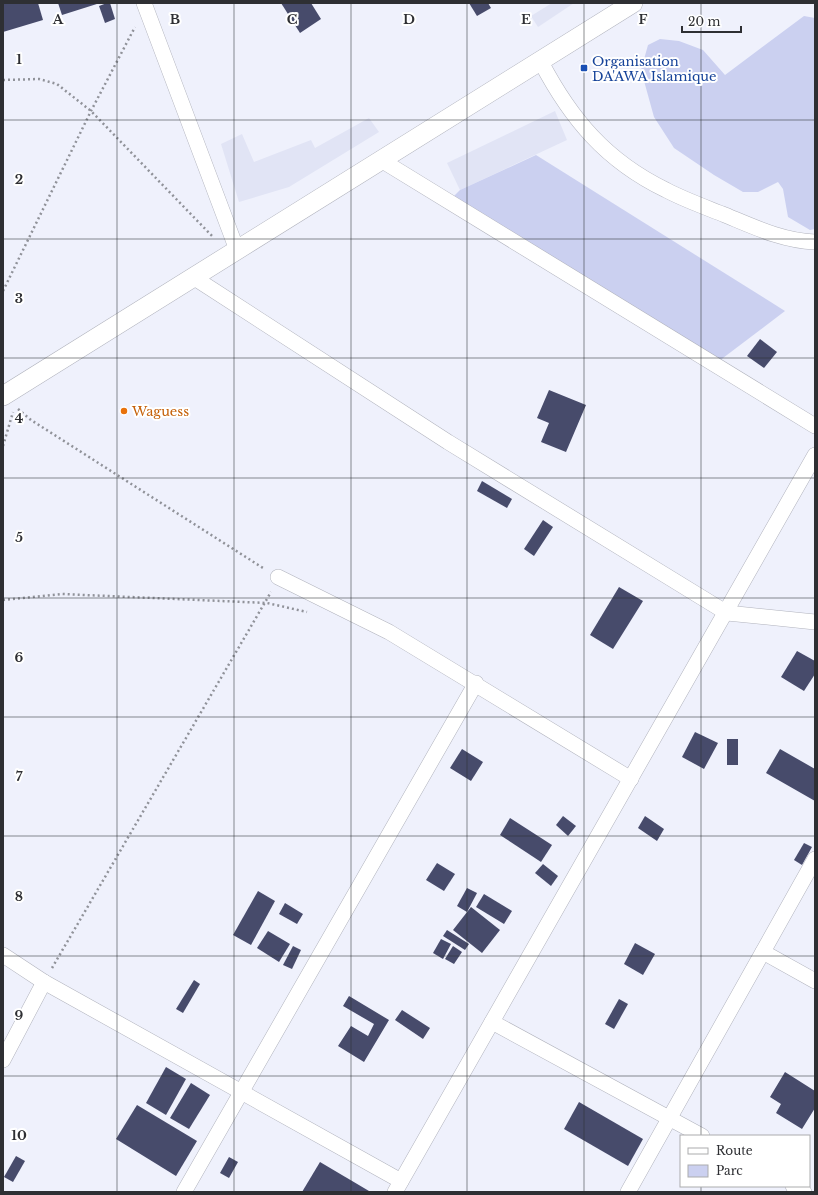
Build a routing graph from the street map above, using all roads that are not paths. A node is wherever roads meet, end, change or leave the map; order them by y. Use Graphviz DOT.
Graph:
graph roads {
  1 [pos="633,3"];
  2 [pos="145,5"];
  3 [pos="540,62"];
  4 [pos="381,160"];
  5 [pos="815,242"];
  6 [pos="233,252"];
  7 [pos="193,277"];
  8 [pos="3,396"];
  9 [pos="815,426"];
  10 [pos="815,455"];
  11 [pos="278,577"];
  12 [pos="726,613"];
  13 [pos="815,622"];
  14 [pos="476,683"];
  15 [pos="631,780"];
  16 [pos="815,859"];
  17 [pos="763,952"];
  18 [pos="3,955"];
  19 [pos="815,981"];
  20 [pos="44,982"];
  21 [pos="492,1022"];
  22 [pos="3,1060"];
  23 [pos="241,1092"];
  24 [pos="670,1118"];
  25 [pos="700,1135"];
  26 [pos="398,1187"];
  27 [pos="795,1187"];
  28 [pos="184,1192"];
  29 [pos="628,1192"];
  30 [pos="804,1192"];
  1 -- 3 [label="street"];
  2 -- 6 [label="street"];
  3 -- 4 [label="street"];
  3 -- 5 [label="street"];
  4 -- 6 [label="street"];
  4 -- 9 [label="street"];
  6 -- 7 [label="street"];
  7 -- 8 [label="street"];
  7 -- 12 [label="street"];
  10 -- 12 [label="street"];
  11 -- 14 [label="street"];
  12 -- 13 [label="street"];
  12 -- 15 [label="street"];
  14 -- 15 [label="street"];
  14 -- 23 [label="street"];
  15 -- 21 [label="street"];
  16 -- 17 [label="street"];
  17 -- 19 [label="street"];
  17 -- 24 [label="street"];
  18 -- 20 [label="street"];
  20 -- 22 [label="street"];
  20 -- 23 [label="street"];
  21 -- 24 [label="street"];
  21 -- 26 [label="street"];
  23 -- 26 [label="street"];
  23 -- 28 [label="street"];
  24 -- 25 [label="street"];
  24 -- 29 [label="street"];
  27 -- 30 [label="street"];
}
